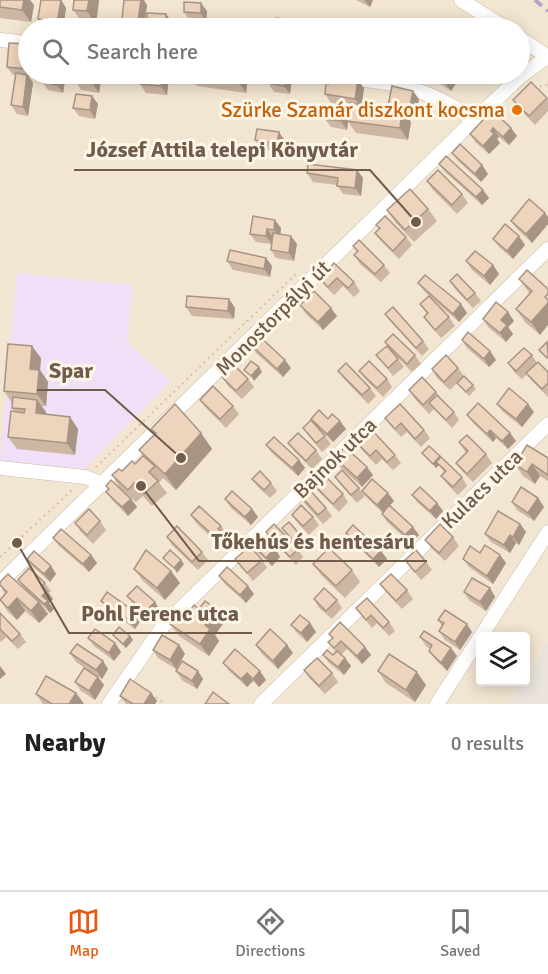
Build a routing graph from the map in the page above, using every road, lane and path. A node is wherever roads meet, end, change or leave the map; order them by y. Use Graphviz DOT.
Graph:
graph roads {
  1 [pos="461,0"];
  2 [pos="489,18"];
  3 [pos="0,40"];
  4 [pos="18,42"];
  5 [pos="530,45"];
  6 [pos="548,57"];
  7 [pos="530,70"];
  8 [pos="404,84"];
  9 [pos="512,84"];
  10 [pos="548,85"];
  11 [pos="532,87"];
  12 [pos="473,121"];
  13 [pos="548,249"];
  14 [pos="300,270"];
  15 [pos="548,424"];
  16 [pos="0,468"];
  17 [pos="85,477"];
  18 [pos="104,484"];
  19 [pos="548,532"];
  20 [pos="0,557"];
  21 [pos="0,583"];
  22 [pos="484,632"];
  23 [pos="476,645"];
  24 [pos="150,693"];
  25 [pos="109,704"];
  26 [pos="166,704"];
  27 [pos="261,704"];
  28 [pos="437,704"];
  1 -- 2 [label="street"];
  3 -- 4 [label="street"];
  5 -- 6 [label="street"];
  6 -- 7 [label="street, Monostorpályi út"];
  8 -- 12 [label="street"];
  9 -- 12 [label="street, Monostorpályi út"];
  10 -- 11 [label="path"];
  12 -- 18 [label="street, Monostorpályi út"];
  13 -- 25 [label="street, Bajnok utca"];
  14 -- 17 [label="path"];
  15 -- 27 [label="street, Kulacs utca"];
  16 -- 17 [label="street"];
  17 -- 18 [label="street"];
  17 -- 20 [label="path"];
  18 -- 21 [label="street, Monostorpályi út"];
  19 -- 22 [label="street"];
  23 -- 28 [label="street"];
  24 -- 26 [label="path"];
}
